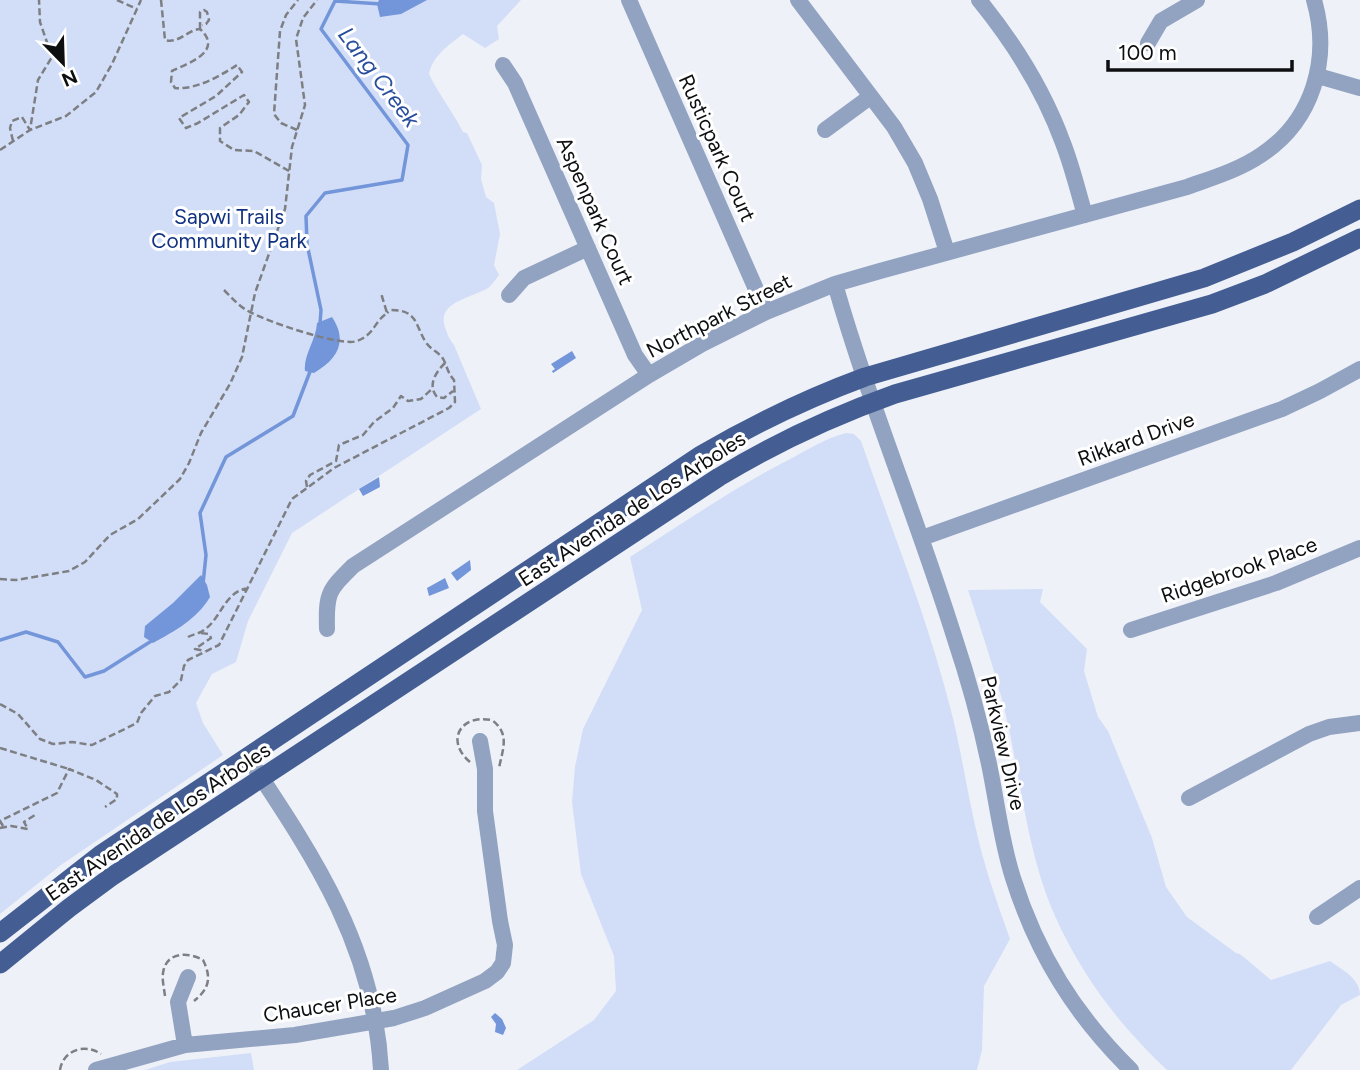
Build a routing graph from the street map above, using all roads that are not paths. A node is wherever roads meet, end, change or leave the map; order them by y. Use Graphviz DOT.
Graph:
graph roads {
  1 [pos="629,0"];
  2 [pos="798,0"];
  3 [pos="979,0"];
  4 [pos="1197,0"];
  5 [pos="1314,0"];
  6 [pos="1148,43"];
  7 [pos="503,65"];
  8 [pos="1318,76"];
  9 [pos="1360,89"];
  10 [pos="870,97"];
  11 [pos="825,130"];
  12 [pos="1360,209"];
  13 [pos="1085,215"];
  14 [pos="1360,237"];
  15 [pos="588,248"];
  16 [pos="947,252"];
  17 [pos="835,284"];
  18 [pos="509,295"];
  19 [pos="765,312"];
  20 [pos="1360,369"];
  21 [pos="649,375"];
  22 [pos="865,377"];
  23 [pos="874,401"];
  24 [pos="922,538"];
  25 [pos="1360,548"];
  26 [pos="327,629"];
  27 [pos="1130,630"];
  28 [pos="1360,723"];
  29 [pos="480,740"];
  30 [pos="247,756"];
  31 [pos="262,778"];
  32 [pos="1189,797"];
  33 [pos="1360,887"];
  34 [pos="1317,916"];
  35 [pos="0,933"];
  36 [pos="0,964"];
  37 [pos="188,977"];
  38 [pos="376,1021"];
  39 [pos="185,1045"];
  40 [pos="99,1062"];
  41 [pos="1130,1069"];
  42 [pos="381,1070"];
  1 -- 19 [label="street, Rusticpark Court"];
  2 -- 10 [label="street"];
  3 -- 13 [label="street"];
  4 -- 6 [label="street"];
  5 -- 8 [label="street"];
  7 -- 15 [label="street, Aspenpark Court"];
  8 -- 9 [label="street"];
  8 -- 13 [label="street, Northpark Street"];
  10 -- 11 [label="street"];
  10 -- 16 [label="street"];
  12 -- 22 [label="main road, East Avenida de Los Arboles"];
  13 -- 16 [label="street, Northpark Street"];
  14 -- 23 [label="main road, East Avenida de Los Arboles"];
  15 -- 18 [label="street"];
  15 -- 21 [label="street, Aspenpark Court"];
  16 -- 17 [label="street, Northpark Street"];
  17 -- 19 [label="street, Northpark Street"];
  17 -- 22 [label="street, Parkview Drive"];
  19 -- 21 [label="street, Northpark Street"];
  20 -- 24 [label="street, Rikkard Drive"];
  21 -- 26 [label="street, Northpark Street"];
  22 -- 23 [label="street, Parkview Drive"];
  22 -- 30 [label="main road, East Avenida de Los Arboles"];
  23 -- 24 [label="street, Parkview Drive"];
  23 -- 31 [label="main road, East Avenida de Los Arboles"];
  24 -- 41 [label="street, Parkview Drive"];
  25 -- 27 [label="street, Ridgebrook Place"];
  28 -- 32 [label="street"];
  29 -- 38 [label="street, Chaucer Place"];
  30 -- 31 [label="street"];
  30 -- 35 [label="main road, East Avenida de Los Arboles"];
  31 -- 36 [label="main road, East Avenida de Los Arboles"];
  31 -- 38 [label="street"];
  33 -- 34 [label="street"];
  37 -- 39 [label="street"];
  38 -- 39 [label="street, Chaucer Place"];
  38 -- 42 [label="street"];
  39 -- 40 [label="street, Chaucer Place"];
}
